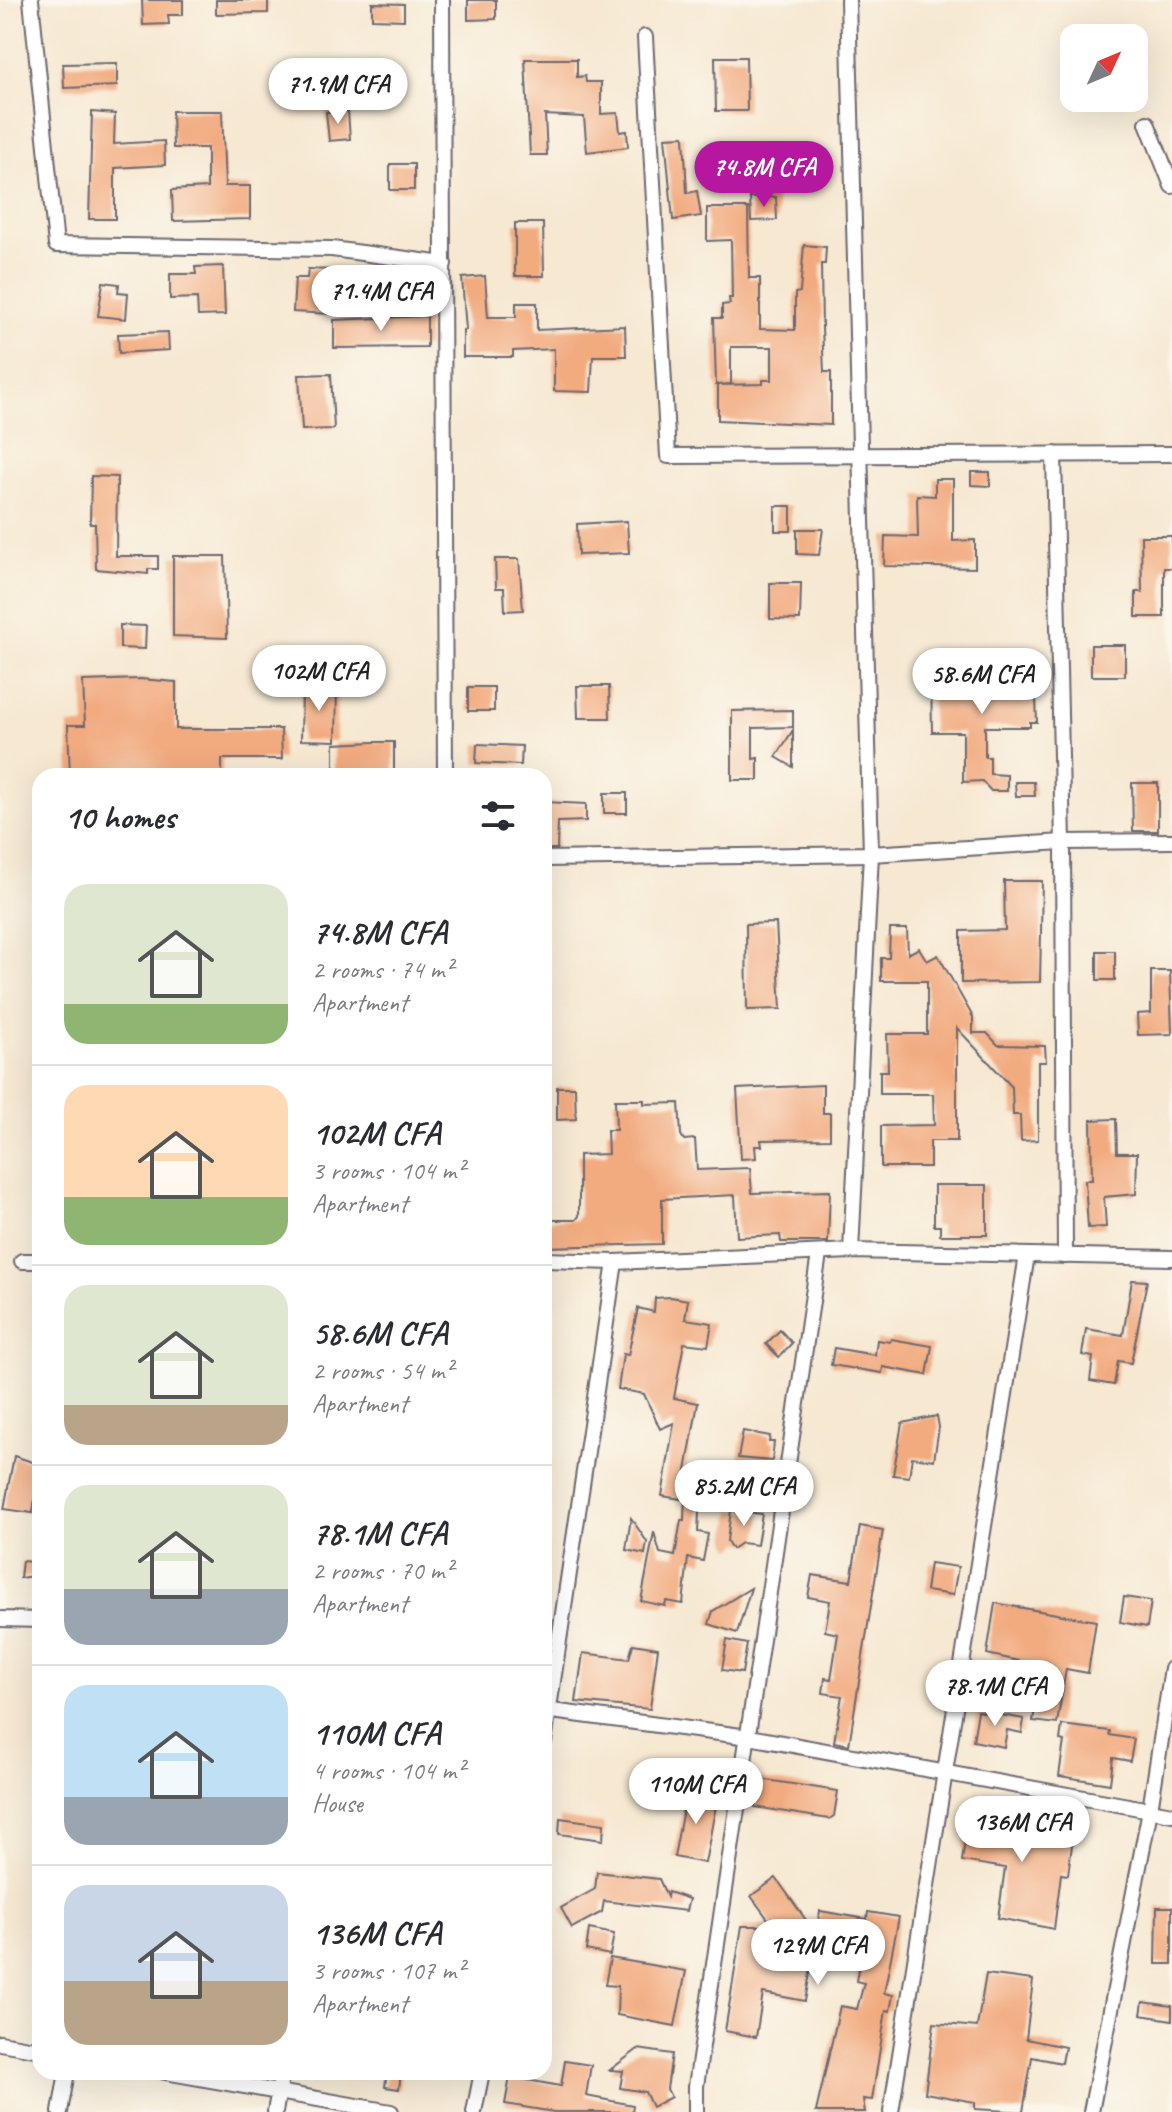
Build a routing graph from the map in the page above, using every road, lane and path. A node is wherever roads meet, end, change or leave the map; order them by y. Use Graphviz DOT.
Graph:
graph roads {
  1 [pos="31,0"];
  2 [pos="442,0"];
  3 [pos="848,0"];
  4 [pos="645,37"];
  5 [pos="1147,123"];
  6 [pos="1172,186"];
  7 [pos="444,264"];
  8 [pos="861,454"];
  9 [pos="1054,454"];
  10 [pos="1172,454"];
  11 [pos="445,768"];
  12 [pos="1172,841"];
  13 [pos="1063,842"];
  14 [pos="871,854"];
  15 [pos="552,859"];
  16 [pos="851,1251"];
  17 [pos="819,1254"];
  18 [pos="1027,1255"];
  19 [pos="1065,1256"];
  20 [pos="1172,1258"];
  21 [pos="552,1260"];
  22 [pos="22,1261"];
  23 [pos="32,1261"];
  24 [pos="615,1262"];
  25 [pos="0,1619"];
  26 [pos="32,1620"];
  27 [pos="1172,1669"];
  28 [pos="552,1678"];
  29 [pos="552,1712"];
  30 [pos="749,1737"];
  31 [pos="944,1771"];
  32 [pos="1150,1810"];
  33 [pos="1172,1814"];
  34 [pos="0,2043"];
  35 [pos="32,2049"];
  36 [pos="66,2080"];
  37 [pos="211,2080"];
  38 [pos="281,2080"];
  39 [pos="480,2080"];
  40 [pos="279,2092"];
  41 [pos="60,2112"];
  42 [pos="275,2112"];
  43 [pos="391,2112"];
  44 [pos="474,2112"];
  45 [pos="696,2112"];
  46 [pos="891,2112"];
  47 [pos="1091,2112"];
  1 -- 7 [label="street"];
  2 -- 7 [label="street"];
  3 -- 8 [label="street"];
  4 -- 8 [label="street"];
  5 -- 6 [label="street"];
  7 -- 11 [label="street"];
  8 -- 9 [label="street"];
  8 -- 14 [label="street"];
  9 -- 10 [label="street"];
  9 -- 13 [label="street"];
  12 -- 13 [label="street"];
  13 -- 14 [label="street"];
  13 -- 19 [label="street"];
  14 -- 15 [label="street"];
  14 -- 16 [label="street"];
  16 -- 17 [label="street"];
  16 -- 18 [label="street"];
  17 -- 24 [label="street"];
  17 -- 30 [label="street"];
  18 -- 19 [label="street"];
  18 -- 31 [label="street"];
  19 -- 20 [label="street"];
  21 -- 24 [label="street"];
  22 -- 23 [label="street"];
  24 -- 28 [label="street"];
  25 -- 26 [label="street"];
  27 -- 32 [label="street"];
  29 -- 30 [label="street"];
  30 -- 31 [label="street"];
  30 -- 45 [label="street"];
  31 -- 32 [label="street"];
  31 -- 46 [label="street"];
  32 -- 33 [label="street"];
  32 -- 47 [label="street"];
  34 -- 35 [label="street"];
  36 -- 41 [label="street"];
  37 -- 40 [label="street"];
  38 -- 40 [label="street"];
  39 -- 44 [label="street"];
  40 -- 42 [label="street"];
  40 -- 43 [label="street"];
}
